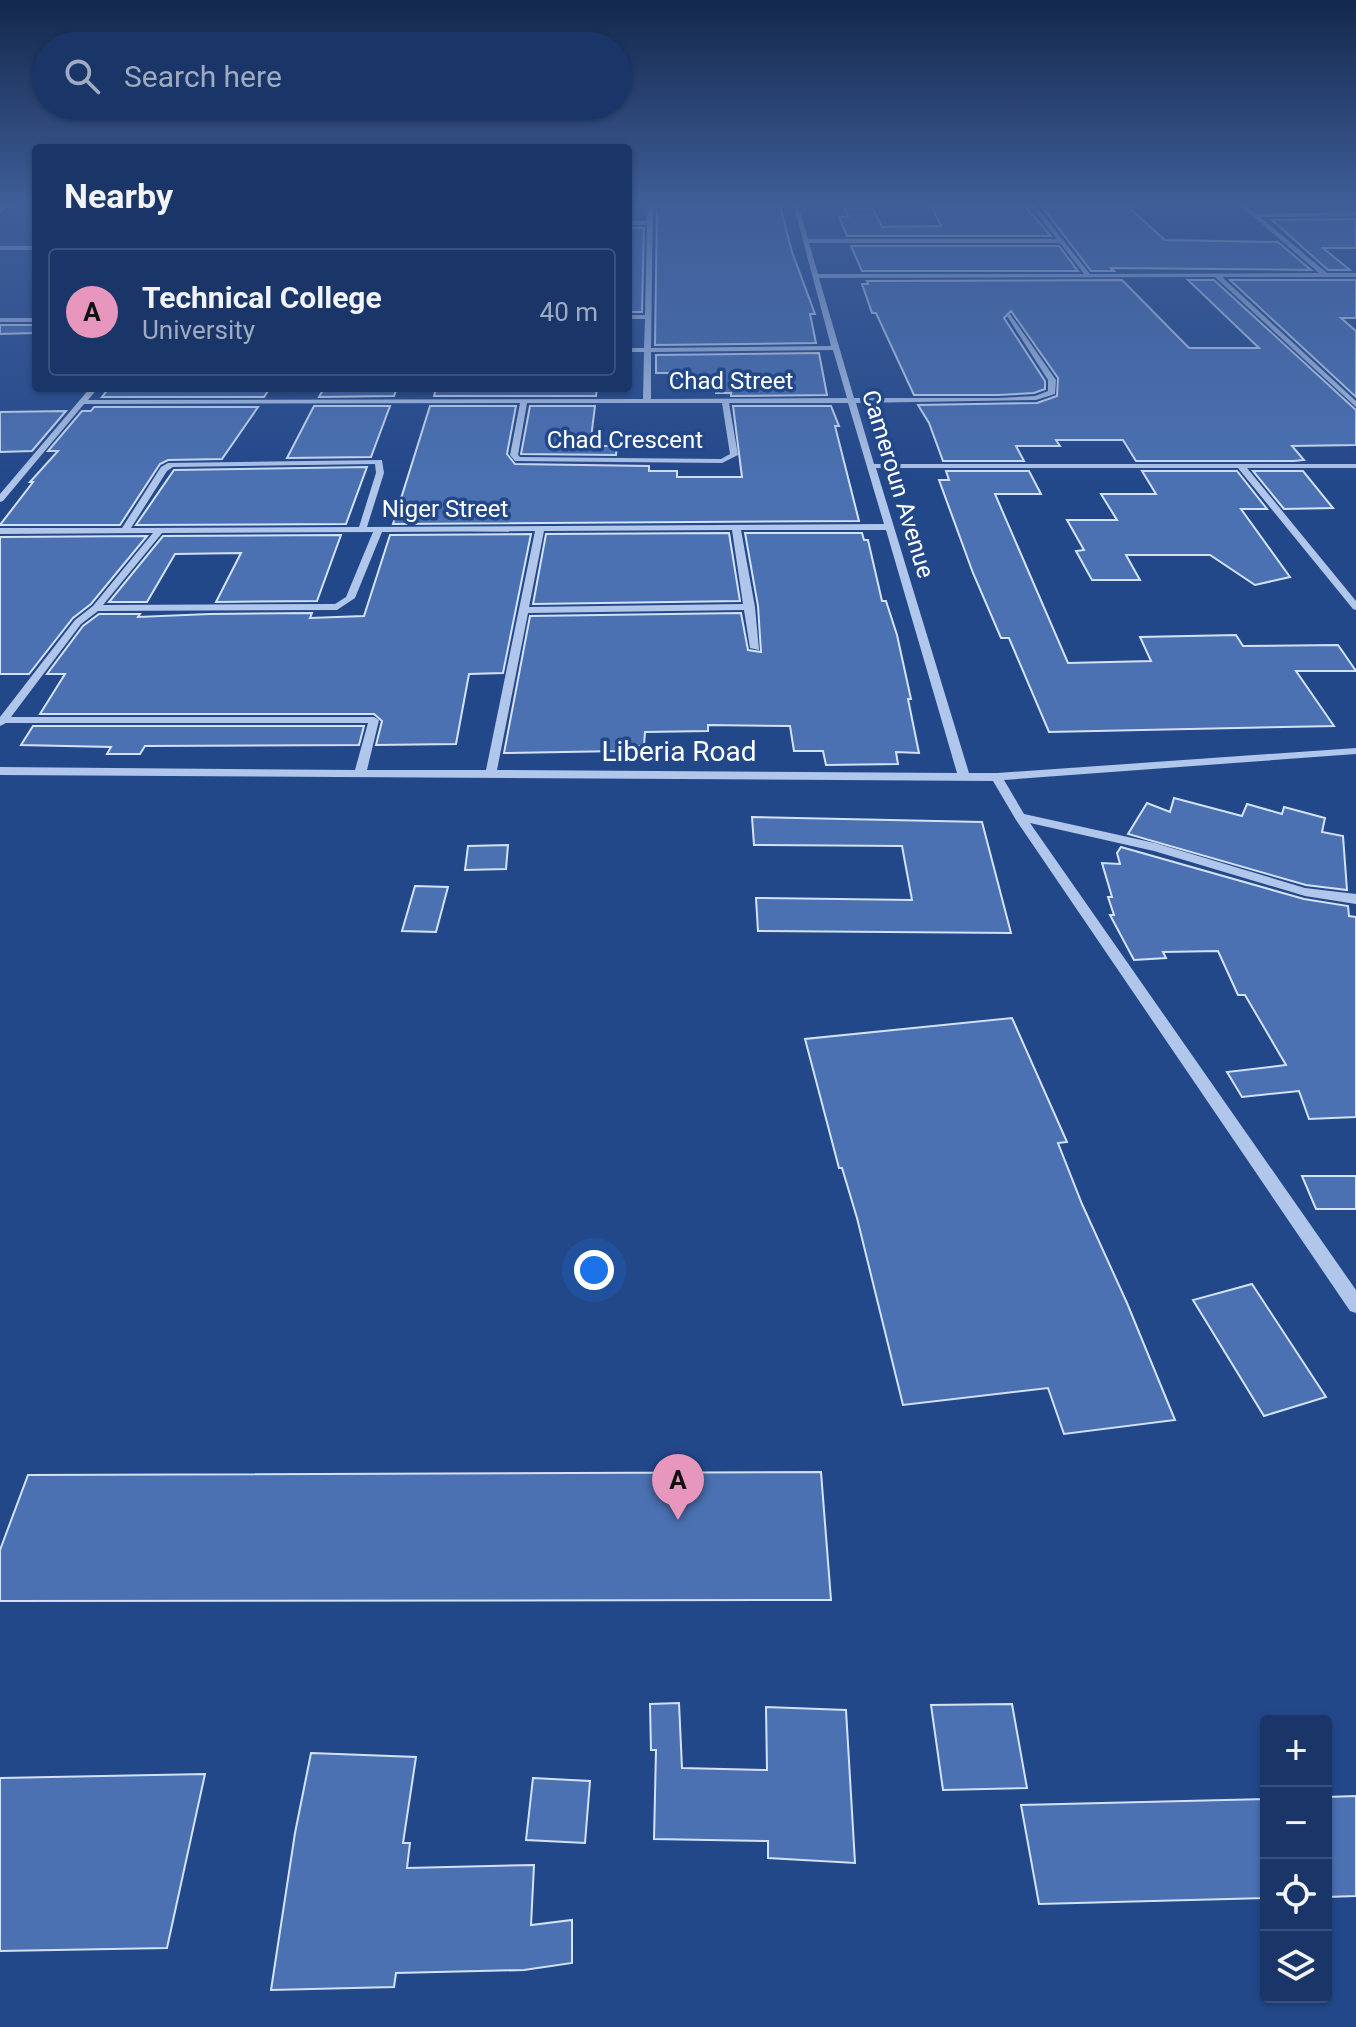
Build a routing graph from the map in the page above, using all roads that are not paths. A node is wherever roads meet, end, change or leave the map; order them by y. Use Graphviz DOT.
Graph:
graph roads {
  1 [pos="648,298"];
  2 [pos="823,298"];
  3 [pos="1240,298"];
  4 [pos="32,313"];
  5 [pos="1010,316"];
  6 [pos="632,317"];
  7 [pos="648,317"];
  8 [pos="0,320"];
  9 [pos="25,320"];
  10 [pos="32,320"];
  11 [pos="835,348"];
  12 [pos="632,350"];
  13 [pos="647,350"];
  14 [pos="91,392"];
  15 [pos="323,392"];
  16 [pos="725,400"];
  17 [pos="853,400"];
  18 [pos="320,401"];
  19 [pos="647,401"];
  20 [pos="82,402"];
  21 [pos="524,402"];
  22 [pos="1356,405"];
  23 [pos="873,466"];
  24 [pos="1356,466"];
  25 [pos="1242,468"];
  26 [pos="0,499"];
  27 [pos="890,527"];
  28 [pos="736,528"];
  29 [pos="379,529"];
  30 [pos="540,529"];
  31 [pos="362,530"];
  32 [pos="0,531"];
  33 [pos="124,532"];
  34 [pos="158,532"];
  35 [pos="750,607"];
  36 [pos="1356,607"];
  37 [pos="96,608"];
  38 [pos="524,610"];
  39 [pos="755,648"];
  40 [pos="2,722"];
  41 [pos="1356,751"];
  42 [pos="0,771"];
  43 [pos="360,774"];
  44 [pos="491,774"];
  45 [pos="964,776"];
  46 [pos="997,777"];
  47 [pos="1020,817"];
  48 [pos="1356,899"];
  49 [pos="1356,1305"];
  1 -- 7 [label="street"];
  2 -- 11 [label="street, Cameroun Avenue"];
  3 -- 22 [label="street"];
  4 -- 9 [label="street"];
  5 -- 17 [label="street, Chad Street"];
  6 -- 7 [label="street"];
  7 -- 13 [label="street"];
  8 -- 9 [label="street"];
  9 -- 10 [label="street"];
  11 -- 13 [label="street"];
  11 -- 17 [label="street, Cameroun Avenue"];
  12 -- 13 [label="street"];
  13 -- 19 [label="street"];
  14 -- 20 [label="street"];
  15 -- 18 [label="street"];
  16 -- 17 [label="street, Chad Street"];
  16 -- 19 [label="street, Chad Street"];
  16 -- 21 [label="street, Chad Crescent"];
  17 -- 23 [label="street, Cameroun Avenue"];
  18 -- 20 [label="street, Chad Street"];
  18 -- 21 [label="street, Chad Street"];
  19 -- 21 [label="street, Chad Street"];
  20 -- 26 [label="street"];
  23 -- 25 [label="street"];
  23 -- 27 [label="street, Cameroun Avenue"];
  24 -- 25 [label="street"];
  25 -- 36 [label="street"];
  27 -- 28 [label="street, Niger Street"];
  27 -- 45 [label="street, Cameroun Avenue"];
  28 -- 30 [label="street, Niger Street"];
  28 -- 35 [label="street"];
  29 -- 30 [label="street, Niger Street"];
  29 -- 31 [label="street, Niger Street"];
  29 -- 37 [label="street"];
  30 -- 38 [label="street"];
  31 -- 33 [label="street"];
  31 -- 34 [label="street, Niger Street"];
  32 -- 33 [label="street, Niger Street"];
  33 -- 34 [label="street, Niger Street"];
  34 -- 37 [label="street"];
  35 -- 38 [label="street"];
  35 -- 39 [label="street"];
  37 -- 40 [label="street"];
  38 -- 44 [label="street"];
  40 -- 43 [label="street"];
  41 -- 46 [label="street, Liberia Road"];
  42 -- 43 [label="street, Liberia Road"];
  43 -- 44 [label="street, Liberia Road"];
  44 -- 45 [label="street, Liberia Road"];
  45 -- 46 [label="street, Liberia Road"];
  46 -- 47 [label="street"];
  47 -- 48 [label="street"];
  47 -- 49 [label="street"];
}
